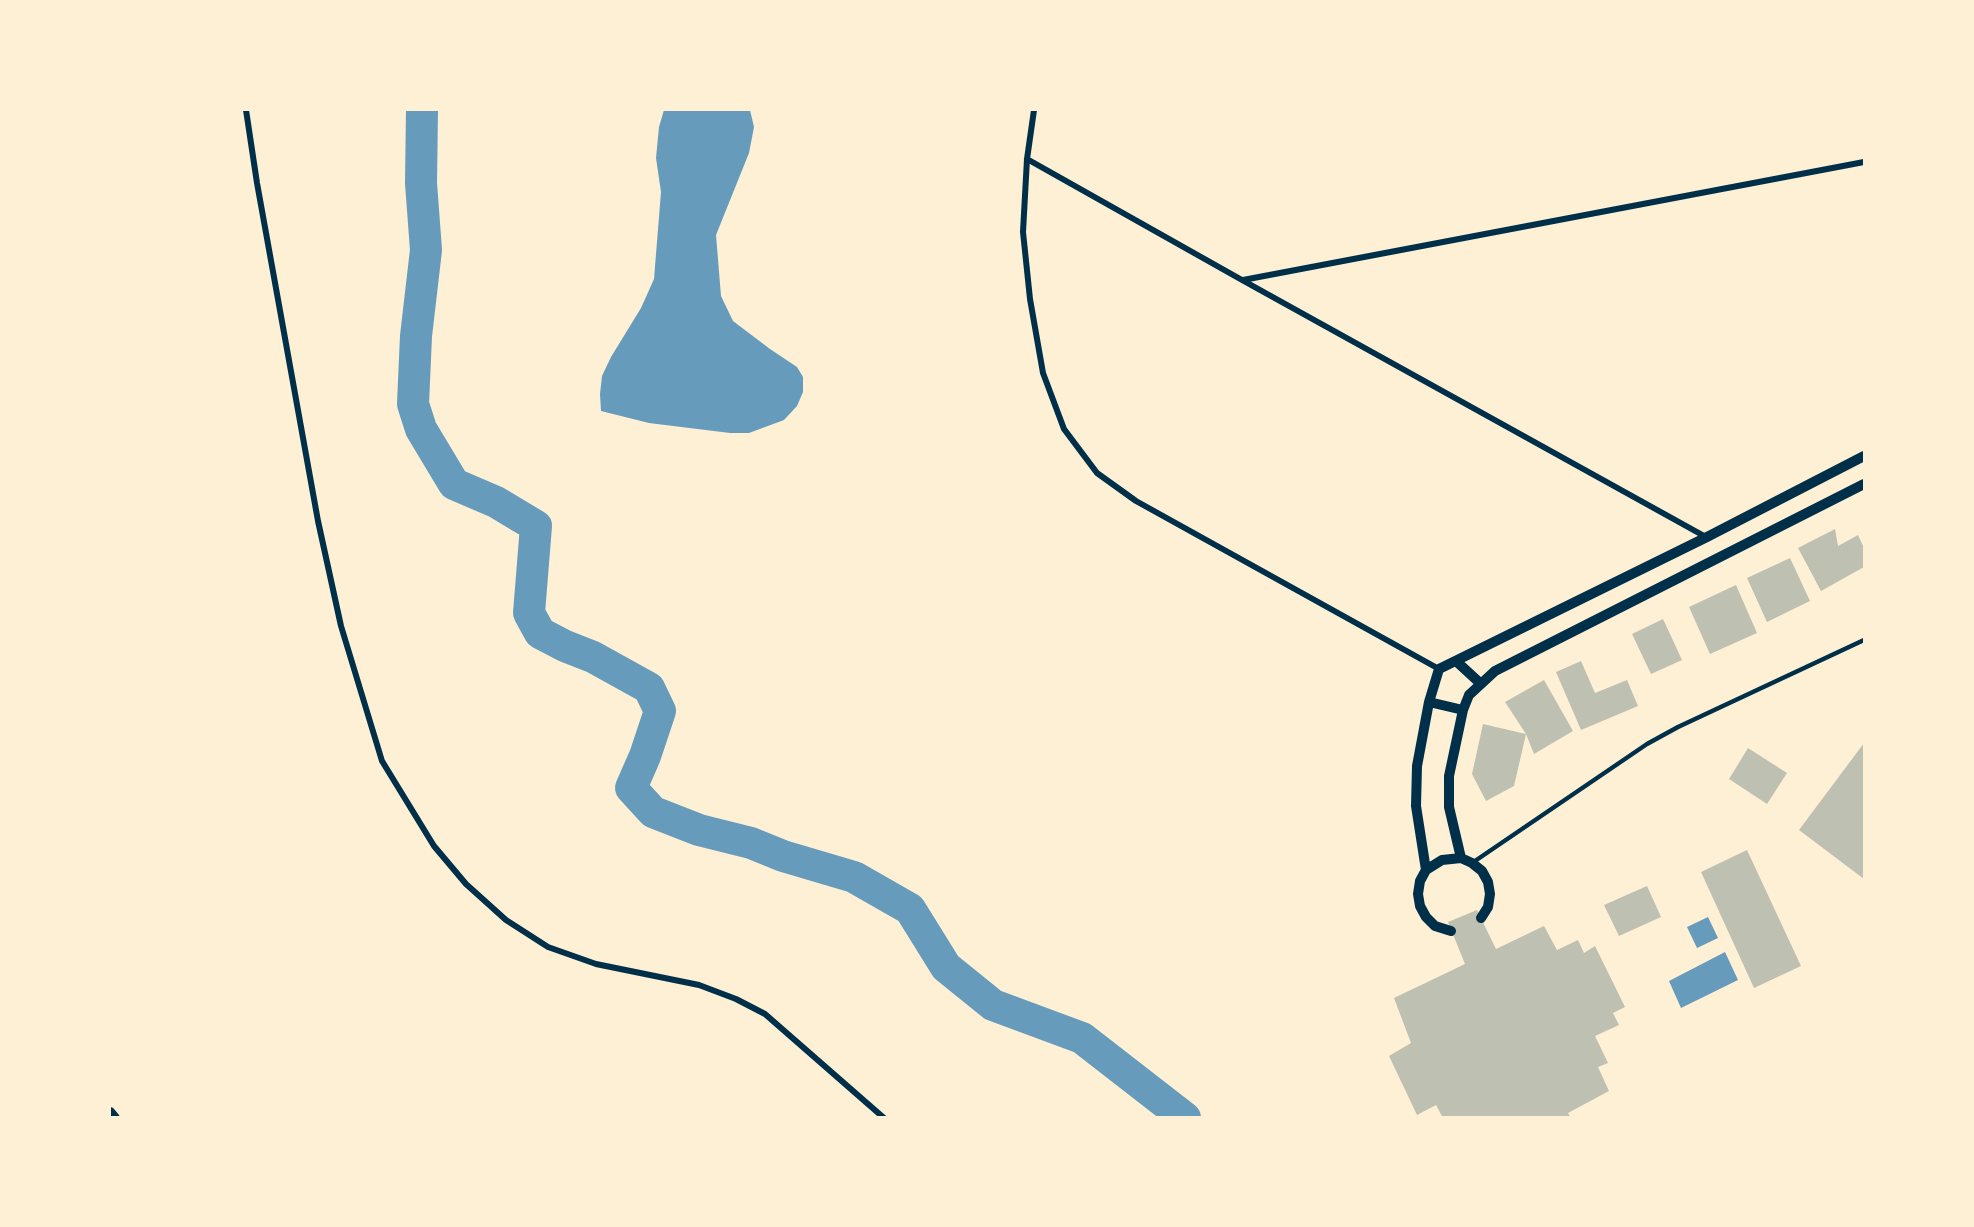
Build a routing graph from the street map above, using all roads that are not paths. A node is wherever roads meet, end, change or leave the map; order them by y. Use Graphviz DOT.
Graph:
graph roads {
  1 [pos="246,110"];
  2 [pos="1034,110"];
  3 [pos="1027,159"];
  4 [pos="1864,162"];
  5 [pos="1242,280"];
  6 [pos="1864,456"];
  7 [pos="1864,484"];
  8 [pos="1707,537"];
  9 [pos="1864,640"];
  10 [pos="1456,661"];
  11 [pos="1439,669"];
  12 [pos="1481,684"];
  13 [pos="1429,702"];
  14 [pos="1462,710"];
  15 [pos="1461,858"];
  16 [pos="1472,863"];
  17 [pos="1426,870"];
  18 [pos="1481,918"];
  19 [pos="1451,931"];
  20 [pos="110,1112"];
  21 [pos="115,1118"];
  22 [pos="884,1118"];
  1 -- 22 [label="street"];
  2 -- 3 [label="street"];
  3 -- 5 [label="street"];
  3 -- 11 [label="street"];
  4 -- 5 [label="street"];
  5 -- 8 [label="street"];
  6 -- 8 [label="street"];
  7 -- 12 [label="street"];
  8 -- 10 [label="street"];
  9 -- 16 [label="lane"];
  10 -- 11 [label="street"];
  10 -- 12 [label="street"];
  11 -- 13 [label="street"];
  12 -- 14 [label="street"];
  13 -- 14 [label="street"];
  13 -- 17 [label="street"];
  14 -- 15 [label="street"];
  15 -- 16 [label="street"];
  15 -- 17 [label="street"];
  16 -- 18 [label="street"];
  17 -- 19 [label="street"];
  20 -- 21 [label="street"];
}
